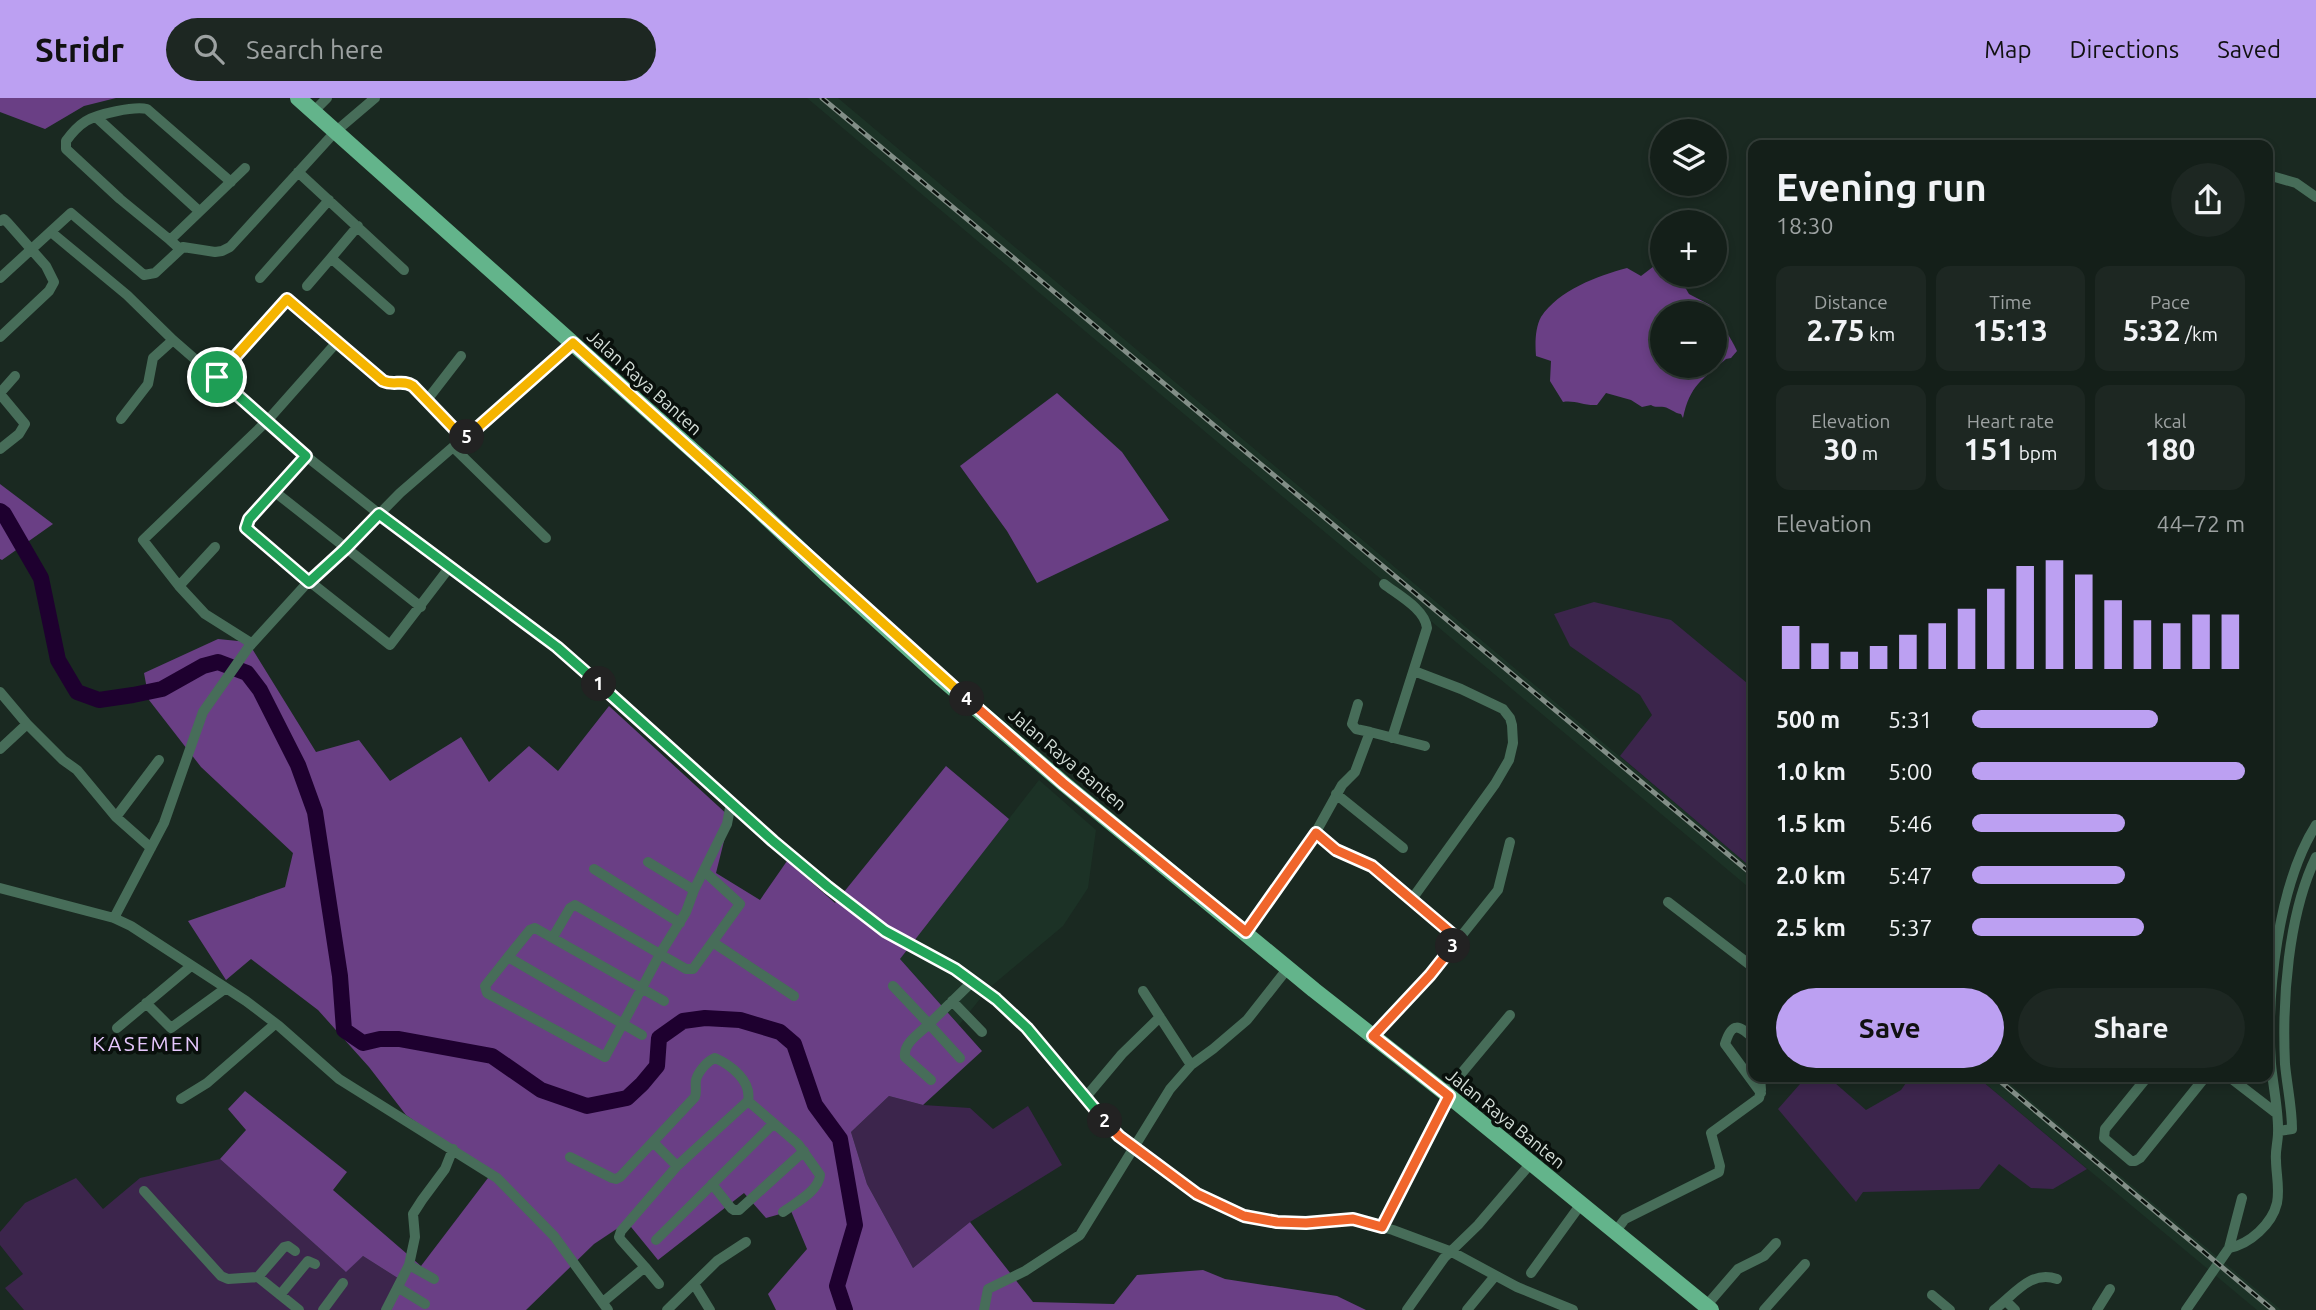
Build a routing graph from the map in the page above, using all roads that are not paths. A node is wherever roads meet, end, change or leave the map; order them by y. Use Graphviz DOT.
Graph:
graph roads {
  1 [pos="298,98"];
  2 [pos="327,98"];
  3 [pos="375,98"];
  4 [pos="313,112"];
  5 [pos="96,117"];
  6 [pos="335,132"];
  7 [pos="245,168"];
  8 [pos="298,172"];
  9 [pos="2273,176"];
  10 [pos="231,182"];
  11 [pos="2316,197"];
  12 [pos="329,200"];
  13 [pos="199,211"];
  14 [pos="0,221"];
  15 [pos="358,226"];
  16 [pos="51,232"];
  17 [pos="170,240"];
  18 [pos="31,249"];
  19 [pos="180,249"];
  20 [pos="331,258"];
  21 [pos="404,270"];
  22 [pos="0,278"];
  23 [pos="260,278"];
  24 [pos="307,285"];
  25 [pos="390,310"];
  26 [pos="0,337"];
  27 [pos="173,340"];
  28 [pos="337,342"];
  29 [pos="573,343"];
  30 [pos="461,356"];
  31 [pos="15,376"];
  32 [pos="217,377"];
  33 [pos="0,394"];
  34 [pos="428,400"];
  35 [pos="121,419"];
  36 [pos="267,421"];
  37 [pos="464,439"];
  38 [pos="454,447"];
  39 [pos="0,449"];
  40 [pos="306,456"];
  41 [pos="275,492"];
  42 [pos="379,514"];
  43 [pos="545,538"];
  44 [pos="215,547"];
  45 [pos="345,549"];
  46 [pos="449,568"];
  47 [pos="309,582"];
  48 [pos="1384,584"];
  49 [pos="179,586"];
  50 [pos="421,607"];
  51 [pos="250,646"];
  52 [pos="1413,671"];
  53 [pos="0,693"];
  54 [pos="1358,704"];
  55 [pos="27,724"];
  56 [pos="1370,732"];
  57 [pos="1392,738"];
  58 [pos="1425,746"];
  59 [pos="0,749"];
  60 [pos="159,760"];
  61 [pos="1336,794"];
  62 [pos="731,803"];
  63 [pos="116,817"];
  64 [pos="2316,825"];
  65 [pos="1316,833"];
  66 [pos="1510,842"];
  67 [pos="152,848"];
  68 [pos="1403,848"];
  69 [pos="2316,857"];
  70 [pos="648,862"];
  71 [pos="594,869"];
  72 [pos="704,871"];
  73 [pos="0,888"];
  74 [pos="694,890"];
  75 [pos="1412,899"];
  76 [pos="1668,902"];
  77 [pos="114,918"];
  78 [pos="680,923"];
  79 [pos="1246,932"];
  80 [pos="553,937"];
  81 [pos="1458,939"];
  82 [pos="714,943"];
  83 [pos="660,954"];
  84 [pos="508,957"];
  85 [pos="1748,963"];
  86 [pos="191,966"];
  87 [pos="1288,968"];
  88 [pos="973,981"];
  89 [pos="893,986"];
  90 [pos="226,988"];
  91 [pos="2273,988"];
  92 [pos="642,989"];
  93 [pos="1143,991"];
  94 [pos="794,996"];
  95 [pos="664,1001"];
  96 [pos="952,1001"];
  97 [pos="146,1003"];
  98 [pos="1510,1015"];
  99 [pos="1160,1017"];
  100 [pos="623,1023"];
  101 [pos="275,1024"];
  102 [pos="929,1024"];
  103 [pos="117,1028"];
  104 [pos="982,1032"];
  105 [pos="1748,1033"];
  106 [pos="642,1035"];
  107 [pos="2273,1035"];
  108 [pos="1373,1036"];
  109 [pos="2284,1037"];
  110 [pos="960,1058"];
  111 [pos="1191,1065"];
  112 [pos="1748,1075"];
  113 [pos="2273,1079"];
  114 [pos="931,1080"];
  115 [pos="1753,1082"];
  116 [pos="1760,1082"];
  117 [pos="2143,1082"];
  118 [pos="2201,1082"];
  119 [pos="2236,1082"];
  120 [pos="1761,1093"];
  121 [pos="1447,1094"];
  122 [pos="1085,1098"];
  123 [pos="181,1099"];
  124 [pos="748,1101"];
  125 [pos="2276,1113"];
  126 [pos="774,1124"];
  127 [pos="2279,1131"];
  128 [pos="654,1143"];
  129 [pos="1135,1148"];
  130 [pos="453,1149"];
  131 [pos="804,1151"];
  132 [pos="570,1157"];
  133 [pos="1531,1163"];
  134 [pos="677,1166"];
  135 [pos="712,1184"];
  136 [pos="144,1191"];
  137 [pos="2242,1198"];
  138 [pos="1581,1204"];
  139 [pos="783,1212"];
  140 [pos="1382,1227"];
  141 [pos="1615,1232"];
  142 [pos="656,1240"];
  143 [pos="746,1242"];
  144 [pos="1776,1243"];
  145 [pos="2229,1248"];
  146 [pos="295,1251"];
  147 [pos="1452,1252"];
  148 [pos="315,1264"];
  149 [pos="1805,1264"];
  150 [pos="409,1265"];
  151 [pos="645,1267"];
  152 [pos="1531,1273"];
  153 [pos="1495,1276"];
  154 [pos="258,1277"];
  155 [pos="434,1279"];
  156 [pos="2057,1279"];
  157 [pos="344,1283"];
  158 [pos="659,1284"];
  159 [pos="694,1284"];
  160 [pos="399,1288"];
  161 [pos="2110,1289"];
  162 [pos="280,1295"];
  163 [pos="1932,1295"];
  164 [pos="2006,1301"];
  165 [pos="425,1304"];
  166 [pos="606,1306"];
  167 [pos="1566,1308"];
  168 [pos="1708,1308"];
  169 [pos="299,1310"];
  170 [pos="323,1310"];
  171 [pos="386,1310"];
  172 [pos="667,1310"];
  173 [pos="709,1310"];
  174 [pos="984,1310"];
  175 [pos="1408,1310"];
  176 [pos="1467,1310"];
  177 [pos="1764,1310"];
  178 [pos="1950,1310"];
  179 [pos="1994,1310"];
  180 [pos="2015,1310"];
  181 [pos="2097,1310"];
  182 [pos="2186,1310"];
  1 -- 4 [label="main road, Jalan Raya Banten"];
  2 -- 4 [label="street"];
  3 -- 6 [label="street"];
  4 -- 6 [label="main road, Jalan Raya Banten"];
  5 -- 10 [label="street"];
  5 -- 13 [label="street"];
  5 -- 17 [label="street"];
  6 -- 8 [label="street"];
  6 -- 29 [label="main road, Jalan Raya Banten"];
  7 -- 10 [label="street"];
  8 -- 12 [label="street"];
  8 -- 19 [label="street"];
  9 -- 11 [label="street"];
  10 -- 13 [label="street"];
  12 -- 15 [label="street"];
  12 -- 23 [label="street"];
  13 -- 17 [label="street"];
  14 -- 18 [label="street"];
  15 -- 20 [label="street"];
  15 -- 21 [label="street"];
  16 -- 18 [label="street"];
  16 -- 19 [label="street"];
  16 -- 27 [label="street"];
  17 -- 19 [label="street"];
  18 -- 22 [label="street"];
  18 -- 26 [label="street"];
  20 -- 24 [label="street"];
  20 -- 25 [label="street"];
  27 -- 32 [label="street"];
  27 -- 35 [label="street"];
  28 -- 32 [label="street"];
  28 -- 34 [label="street"];
  28 -- 36 [label="street"];
  29 -- 37 [label="street"];
  29 -- 79 [label="main road, Jalan Raya Banten"];
  30 -- 34 [label="street"];
  31 -- 33 [label="street"];
  32 -- 36 [label="street"];
  33 -- 39 [label="street"];
  34 -- 37 [label="street"];
  36 -- 40 [label="street"];
  36 -- 49 [label="street"];
  37 -- 38 [label="street"];
  38 -- 42 [label="street"];
  38 -- 43 [label="street"];
  40 -- 41 [label="street"];
  40 -- 42 [label="street"];
  41 -- 45 [label="street"];
  41 -- 47 [label="street"];
  42 -- 45 [label="street"];
  42 -- 46 [label="street"];
  44 -- 49 [label="street"];
  45 -- 47 [label="street"];
  45 -- 50 [label="street"];
  46 -- 50 [label="street"];
  46 -- 62 [label="street"];
  47 -- 50 [label="street"];
  47 -- 51 [label="street"];
  48 -- 52 [label="street"];
  49 -- 51 [label="street"];
  51 -- 67 [label="street"];
  52 -- 57 [label="street"];
  52 -- 75 [label="street"];
  53 -- 55 [label="street"];
  54 -- 56 [label="street"];
  55 -- 59 [label="street"];
  55 -- 63 [label="street"];
  56 -- 57 [label="street"];
  56 -- 61 [label="street"];
  57 -- 58 [label="street"];
  60 -- 63 [label="street"];
  61 -- 65 [label="street"];
  61 -- 68 [label="street"];
  62 -- 72 [label="street"];
  62 -- 88 [label="street"];
  63 -- 67 [label="street"];
  64 -- 91 [label="street"];
  65 -- 75 [label="street"];
  65 -- 79 [label="street"];
  66 -- 81 [label="street"];
  67 -- 77 [label="street"];
  69 -- 109 [label="street"];
  70 -- 74 [label="street"];
  71 -- 78 [label="street"];
  72 -- 74 [label="street"];
  72 -- 82 [label="street"];
  73 -- 77 [label="street"];
  74 -- 78 [label="street"];
  75 -- 81 [label="street"];
  76 -- 85 [label="street"];
  77 -- 86 [label="street"];
  78 -- 83 [label="street"];
  79 -- 87 [label="main road, Jalan Raya Banten"];
  80 -- 83 [label="street"];
  80 -- 84 [label="street"];
  80 -- 92 [label="street"];
  81 -- 108 [label="street"];
  82 -- 83 [label="street"];
  82 -- 94 [label="street"];
  83 -- 92 [label="street"];
  84 -- 100 [label="street"];
  84 -- 100 [label="street"];
  86 -- 90 [label="street"];
  86 -- 97 [label="street"];
  87 -- 108 [label="main road, Jalan Raya Banten"];
  87 -- 111 [label="street"];
  88 -- 96 [label="street"];
  88 -- 122 [label="street"];
  89 -- 102 [label="street"];
  90 -- 97 [label="street"];
  90 -- 101 [label="street"];
  92 -- 95 [label="street"];
  92 -- 100 [label="street"];
  93 -- 99 [label="street"];
  96 -- 102 [label="street"];
  96 -- 104 [label="street"];
  97 -- 103 [label="street"];
  98 -- 121 [label="street"];
  99 -- 111 [label="street"];
  99 -- 122 [label="street"];
  100 -- 106 [label="street"];
  101 -- 123 [label="street"];
  101 -- 130 [label="street"];
  102 -- 110 [label="street"];
  102 -- 114 [label="street"];
  105 -- 112 [label="street"];
  107 -- 109 [label="street"];
  108 -- 121 [label="main road, Jalan Raya Banten"];
  109 -- 127 [label="street"];
  111 -- 129 [label="street"];
  113 -- 125 [label="street"];
  115 -- 120 [label="street"];
  116 -- 120 [label="street"];
  117 -- 118 [label="street"];
  119 -- 125 [label="street"];
  120 -- 141 [label="street"];
  121 -- 133 [label="main road, Jalan Raya Banten"];
  121 -- 140 [label="street"];
  122 -- 129 [label="street"];
  124 -- 126 [label="street"];
  124 -- 128 [label="street"];
  124 -- 134 [label="street"];
  125 -- 127 [label="street"];
  126 -- 131 [label="street"];
  126 -- 135 [label="street"];
  127 -- 145 [label="street"];
  128 -- 132 [label="street"];
  128 -- 134 [label="street"];
  129 -- 140 [label="street"];
  129 -- 174 [label="street"];
  130 -- 150 [label="street"];
  130 -- 166 [label="street"];
  131 -- 135 [label="street"];
  131 -- 139 [label="street"];
  133 -- 138 [label="main road, Jalan Raya Banten"];
  133 -- 147 [label="street"];
  134 -- 151 [label="street"];
  135 -- 142 [label="street"];
  136 -- 154 [label="street"];
  137 -- 145 [label="street"];
  138 -- 141 [label="main road, Jalan Raya Banten"];
  138 -- 152 [label="street"];
  140 -- 147 [label="street"];
  141 -- 168 [label="main road, Jalan Raya Banten"];
  143 -- 159 [label="street"];
  144 -- 168 [label="street"];
  145 -- 182 [label="street"];
  146 -- 154 [label="street"];
  147 -- 153 [label="street"];
  147 -- 175 [label="street"];
  148 -- 162 [label="street"];
  149 -- 177 [label="street"];
  150 -- 155 [label="street"];
  150 -- 160 [label="street"];
  151 -- 158 [label="street"];
  151 -- 166 [label="street"];
  153 -- 167 [label="street"];
  153 -- 176 [label="street"];
  154 -- 162 [label="street"];
  156 -- 164 [label="street"];
  157 -- 170 [label="street"];
  159 -- 172 [label="street"];
  159 -- 173 [label="street"];
  160 -- 165 [label="street"];
  160 -- 171 [label="street"];
  161 -- 181 [label="street"];
  162 -- 169 [label="street"];
  163 -- 178 [label="street"];
  164 -- 179 [label="street"];
  164 -- 180 [label="street"];
}
